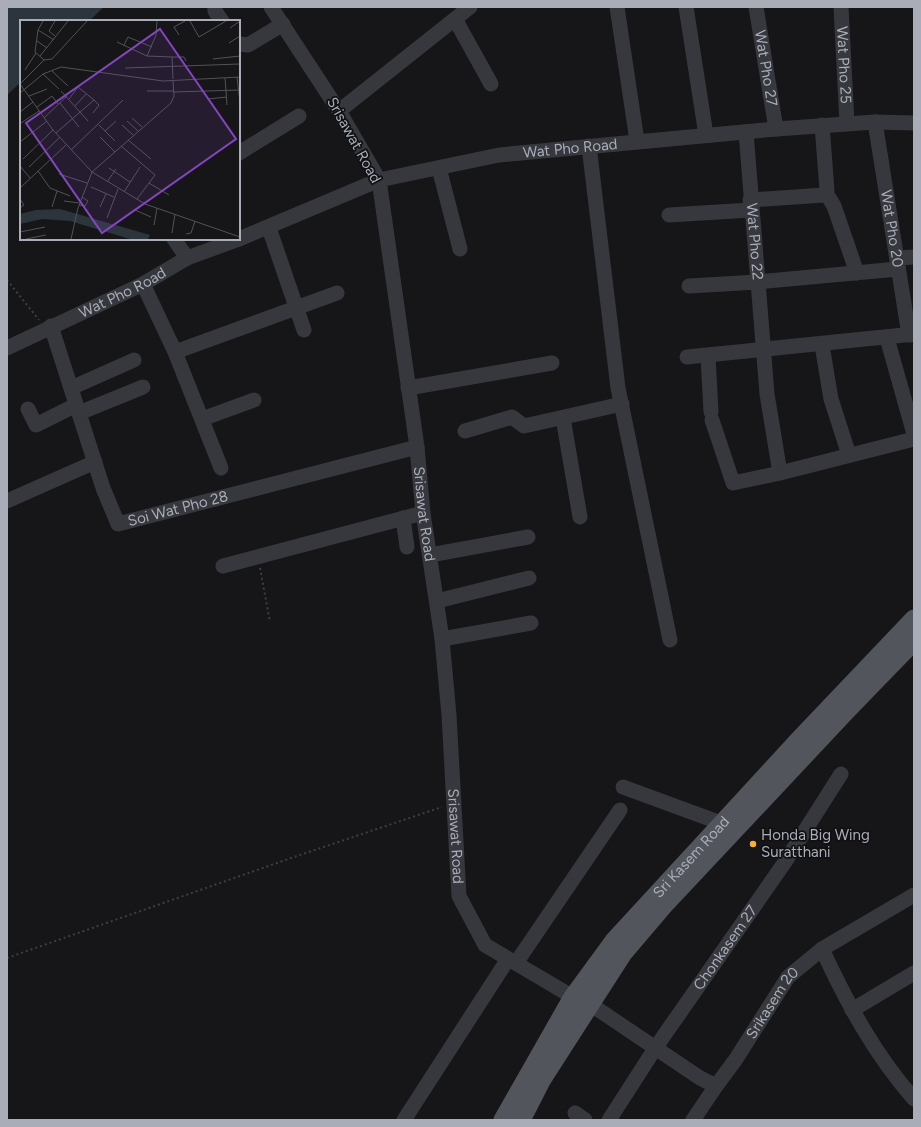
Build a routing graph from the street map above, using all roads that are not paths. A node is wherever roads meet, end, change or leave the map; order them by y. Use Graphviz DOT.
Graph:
graph roads {
  1 [pos="215,7"];
  2 [pos="271,7"];
  3 [pos="470,7"];
  4 [pos="617,7"];
  5 [pos="686,7"];
  6 [pos="756,7"];
  7 [pos="841,7"];
  8 [pos="455,19"];
  9 [pos="221,20"];
  10 [pos="283,24"];
  11 [pos="240,44"];
  12 [pos="491,84"];
  13 [pos="339,111"];
  14 [pos="299,116"];
  15 [pos="875,122"];
  16 [pos="914,123"];
  17 [pos="847,124"];
  18 [pos="822,125"];
  19 [pos="776,129"];
  20 [pos="746,132"];
  21 [pos="706,135"];
  22 [pos="637,141"];
  23 [pos="589,146"];
  24 [pos="240,152"];
  25 [pos="439,168"];
  26 [pos="379,180"];
  27 [pos="826,193"];
  28 [pos="751,205"];
  29 [pos="669,215"];
  30 [pos="269,228"];
  31 [pos="240,239"];
  32 [pos="175,240"];
  33 [pos="236,240"];
  34 [pos="460,249"];
  35 [pos="914,257"];
  36 [pos="187,258"];
  37 [pos="898,264"];
  38 [pos="857,273"];
  39 [pos="757,282"];
  40 [pos="142,284"];
  41 [pos="689,286"];
  42 [pos="337,293"];
  43 [pos="298,307"];
  44 [pos="48,328"];
  45 [pos="304,330"];
  46 [pos="912,335"];
  47 [pos="887,338"];
  48 [pos="822,345"];
  49 [pos="7,348"];
  50 [pos="763,351"];
  51 [pos="175,352"];
  52 [pos="708,356"];
  53 [pos="687,357"];
  54 [pos="134,360"];
  55 [pos="552,363"];
  56 [pos="143,387"];
  57 [pos="71,388"];
  58 [pos="408,388"];
  59 [pos="254,400"];
  60 [pos="910,401"];
  61 [pos="622,404"];
  62 [pos="28,409"];
  63 [pos="78,409"];
  64 [pos="563,418"];
  65 [pos="202,419"];
  66 [pos="466,431"];
  67 [pos="914,434"];
  68 [pos="914,440"];
  69 [pos="417,447"];
  70 [pos="849,455"];
  71 [pos="95,462"];
  72 [pos="221,468"];
  73 [pos="780,473"];
  74 [pos="7,501"];
  75 [pos="423,513"];
  76 [pos="580,517"];
  77 [pos="403,518"];
  78 [pos="528,537"];
  79 [pos="407,546"];
  80 [pos="430,555"];
  81 [pos="223,566"];
  82 [pos="529,578"];
  83 [pos="436,601"];
  84 [pos="914,620"];
  85 [pos="531,623"];
  86 [pos="442,639"];
  87 [pos="670,640"];
  88 [pos="914,641"];
  89 [pos="804,745"];
  90 [pos="841,774"];
  91 [pos="623,787"];
  92 [pos="620,810"];
  93 [pos="721,823"];
  94 [pos="914,895"];
  95 [pos="822,949"];
  96 [pos="512,961"];
  97 [pos="914,973"];
  98 [pos="581,1000"];
  99 [pos="852,1010"];
  100 [pos="656,1047"];
  101 [pos="716,1086"];
  102 [pos="914,1099"];
  103 [pos="404,1120"];
  104 [pos="503,1120"];
  105 [pos="521,1120"];
  106 [pos="609,1120"];
  107 [pos="693,1120"];
  1 -- 9 [label="street"];
  2 -- 10 [label="street, Srisawat Road"];
  3 -- 8 [label="street"];
  4 -- 22 [label="street"];
  5 -- 21 [label="street"];
  6 -- 19 [label="street, Wat Pho 27"];
  7 -- 17 [label="street, Wat Pho 25"];
  8 -- 12 [label="street"];
  8 -- 13 [label="street"];
  10 -- 11 [label="street"];
  10 -- 13 [label="street, Srisawat Road"];
  13 -- 26 [label="street, Srisawat Road"];
  14 -- 24 [label="street"];
  15 -- 16 [label="street, Wat Pho Road"];
  15 -- 17 [label="street, Wat Pho Road"];
  15 -- 37 [label="street, Wat Pho 20"];
  17 -- 18 [label="street, Wat Pho Road"];
  18 -- 19 [label="street, Wat Pho Road"];
  18 -- 27 [label="street"];
  19 -- 20 [label="street, Wat Pho Road"];
  20 -- 21 [label="street, Wat Pho Road"];
  20 -- 28 [label="street, Wat Pho 22"];
  21 -- 22 [label="street, Wat Pho Road"];
  22 -- 23 [label="street, Wat Pho Road"];
  23 -- 25 [label="street, Wat Pho Road"];
  23 -- 61 [label="street"];
  25 -- 26 [label="street, Wat Pho Road"];
  25 -- 34 [label="street"];
  26 -- 30 [label="street, Wat Pho Road"];
  26 -- 58 [label="street, Srisawat Road"];
  27 -- 28 [label="street"];
  27 -- 38 [label="street"];
  28 -- 29 [label="street"];
  28 -- 39 [label="street, Wat Pho 22"];
  30 -- 31 [label="street, Wat Pho Road"];
  30 -- 43 [label="street"];
  32 -- 36 [label="street"];
  33 -- 36 [label="street, Wat Pho Road"];
  35 -- 37 [label="street"];
  36 -- 40 [label="street, Wat Pho Road"];
  37 -- 38 [label="street"];
  37 -- 46 [label="street, Wat Pho 20"];
  38 -- 39 [label="street"];
  39 -- 41 [label="street"];
  39 -- 50 [label="street, Wat Pho 22"];
  40 -- 44 [label="street, Wat Pho Road"];
  40 -- 51 [label="street"];
  42 -- 43 [label="street"];
  43 -- 45 [label="street"];
  43 -- 51 [label="street"];
  44 -- 49 [label="street, Wat Pho Road"];
  44 -- 57 [label="street, Soi Wat Pho 28"];
  46 -- 47 [label="street"];
  47 -- 48 [label="street"];
  47 -- 60 [label="street"];
  48 -- 50 [label="street"];
  48 -- 70 [label="street"];
  50 -- 52 [label="street"];
  50 -- 73 [label="street, Wat Pho 22"];
  51 -- 65 [label="street"];
  52 -- 53 [label="street"];
  52 -- 73 [label="street"];
  54 -- 57 [label="street"];
  55 -- 58 [label="street"];
  56 -- 63 [label="street"];
  57 -- 63 [label="street, Soi Wat Pho 28"];
  58 -- 69 [label="street, Srisawat Road"];
  59 -- 65 [label="street"];
  60 -- 67 [label="street"];
  61 -- 64 [label="street"];
  61 -- 87 [label="street"];
  62 -- 63 [label="street"];
  63 -- 71 [label="street, Soi Wat Pho 28"];
  64 -- 66 [label="street"];
  64 -- 76 [label="street"];
  65 -- 72 [label="street"];
  68 -- 70 [label="street"];
  69 -- 71 [label="street, Soi Wat Pho 28"];
  69 -- 75 [label="street, Srisawat Road"];
  70 -- 73 [label="street"];
  71 -- 74 [label="street"];
  75 -- 77 [label="street"];
  75 -- 80 [label="street, Srisawat Road"];
  77 -- 79 [label="street"];
  77 -- 81 [label="street"];
  78 -- 80 [label="street"];
  80 -- 83 [label="street, Srisawat Road"];
  82 -- 83 [label="street"];
  83 -- 86 [label="street, Srisawat Road"];
  84 -- 89 [label="main road, Sri Kasem Road"];
  85 -- 86 [label="street"];
  86 -- 96 [label="street, Srisawat Road"];
  88 -- 89 [label="main road, Sri Kasem Road"];
  89 -- 93 [label="main road, Sri Kasem Road"];
  89 -- 98 [label="main road, Sri Kasem Road"];
  90 -- 100 [label="street, Chonkasem 27"];
  91 -- 93 [label="street"];
  92 -- 96 [label="street"];
  93 -- 98 [label="main road, Sri Kasem Road"];
  94 -- 95 [label="street, Srikasem 20"];
  95 -- 99 [label="street"];
  95 -- 101 [label="street, Srikasem 20"];
  96 -- 98 [label="street, Srisawat Road"];
  96 -- 103 [label="street"];
  97 -- 99 [label="street"];
  98 -- 100 [label="street"];
  98 -- 104 [label="main road, Sri Kasem Road"];
  98 -- 105 [label="main road, Sri Kasem Road"];
  99 -- 102 [label="street"];
  100 -- 101 [label="street"];
  100 -- 106 [label="street, Chonkasem 27"];
  101 -- 107 [label="street, Srikasem 20"];
}
